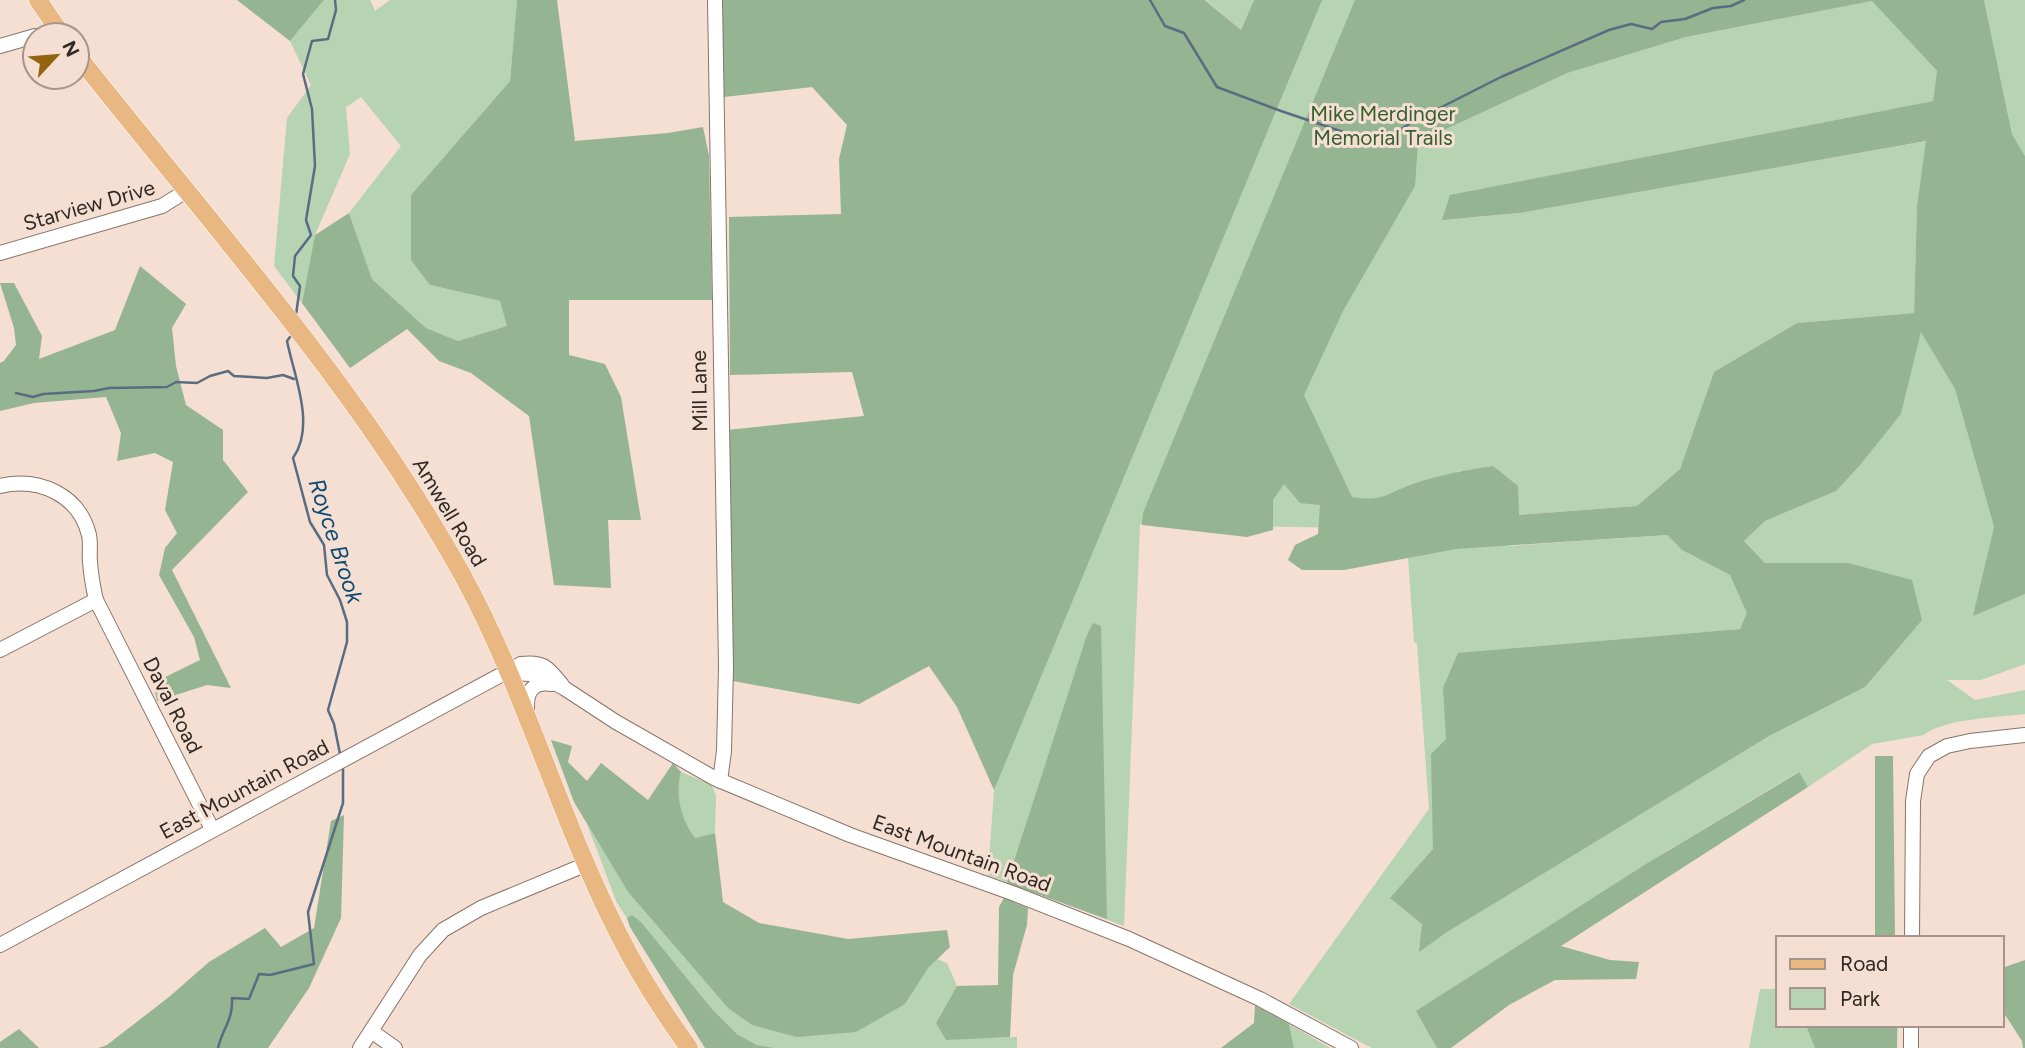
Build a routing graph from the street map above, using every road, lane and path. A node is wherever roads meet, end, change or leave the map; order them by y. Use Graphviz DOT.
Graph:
graph roads {
  1 [pos="38,0"];
  2 [pos="715,0"];
  3 [pos="52,21"];
  4 [pos="21,40"];
  5 [pos="0,46"];
  6 [pos="91,72"];
  7 [pos="186,191"];
  8 [pos="0,253"];
  9 [pos="0,486"];
  10 [pos="96,600"];
  11 [pos="0,650"];
  12 [pos="509,672"];
  13 [pos="558,686"];
  14 [pos="527,716"];
  15 [pos="2025,735"];
  16 [pos="720,781"];
  17 [pos="212,830"];
  18 [pos="587,864"];
  19 [pos="1912,936"];
  20 [pos="0,944"];
  21 [pos="1911,1027"];
  22 [pos="371,1031"];
  23 [pos="360,1048"];
  24 [pos="395,1048"];
  25 [pos="689,1048"];
  26 [pos="1351,1048"];
  27 [pos="1911,1048"];
  1 -- 3 [label="main road"];
  2 -- 16 [label="street, Mill Lane"];
  4 -- 5 [label="street"];
  6 -- 7 [label="main road, Amwell Road"];
  7 -- 8 [label="street, Starview Drive"];
  7 -- 12 [label="main road, Amwell Road"];
  9 -- 10 [label="street, Daval Road"];
  10 -- 11 [label="street"];
  10 -- 17 [label="street, Daval Road"];
  12 -- 13 [label="street, East Mountain Road"];
  12 -- 14 [label="main road, Amwell Road"];
  12 -- 17 [label="street, East Mountain Road"];
  13 -- 14 [label="street"];
  13 -- 16 [label="street, East Mountain Road"];
  14 -- 18 [label="main road, Amwell Road"];
  15 -- 19 [label="street"];
  16 -- 26 [label="street, East Mountain Road"];
  17 -- 20 [label="street, East Mountain Road"];
  18 -- 22 [label="street"];
  18 -- 25 [label="main road, Amwell Road"];
  21 -- 27 [label="street"];
  22 -- 23 [label="street"];
  22 -- 24 [label="street"];
}
